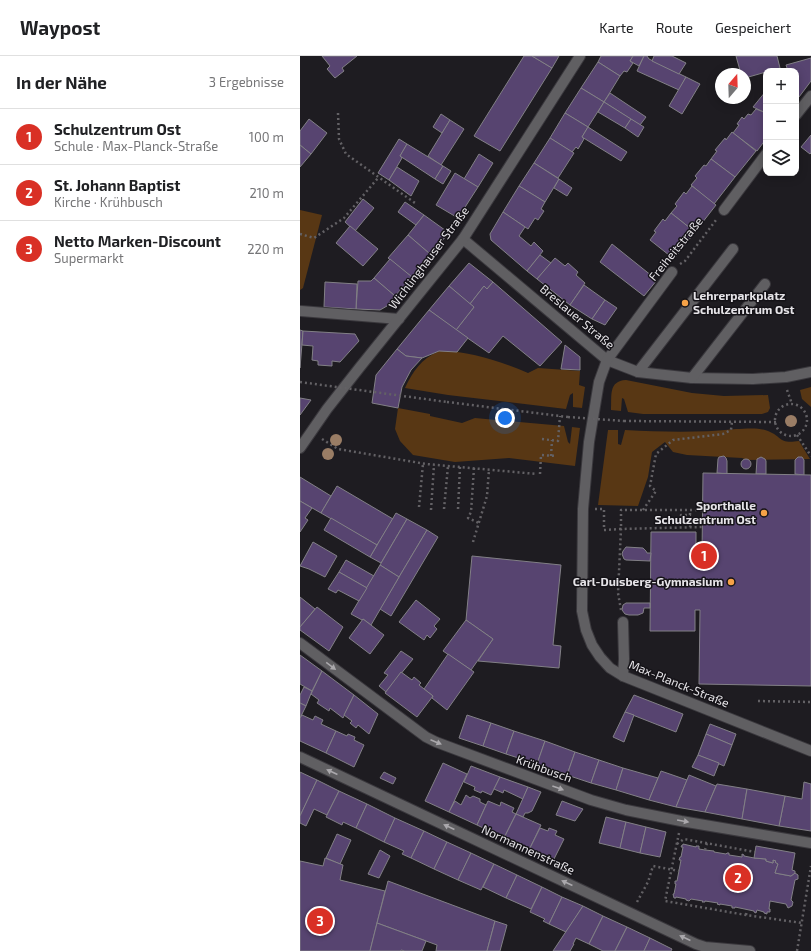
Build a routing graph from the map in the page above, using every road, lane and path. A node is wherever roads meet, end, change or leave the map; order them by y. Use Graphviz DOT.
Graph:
graph roads {
  1 [pos="580,56"];
  2 [pos="811,96"];
  3 [pos="799,111"];
  4 [pos="338,113"];
  5 [pos="763,158"];
  6 [pos="378,178"];
  7 [pos="415,203"];
  8 [pos="724,210"];
  9 [pos="300,234"];
  10 [pos="463,239"];
  11 [pos="734,249"];
  12 [pos="672,272"];
  13 [pos="765,284"];
  14 [pos="301,311"];
  15 [pos="399,319"];
  16 [pos="607,360"];
  17 [pos="638,372"];
  18 [pos="811,372"];
  19 [pos="692,378"];
  20 [pos="300,382"];
  21 [pos="560,416"];
  22 [pos="732,421"];
  23 [pos="776,422"];
  24 [pos="807,423"];
  25 [pos="811,424"];
  26 [pos="311,432"];
  27 [pos="797,435"];
  28 [pos="542,439"];
  29 [pos="552,440"];
  30 [pos="300,448"];
  31 [pos="551,456"];
  32 [pos="556,456"];
  33 [pos="811,456"];
  34 [pos="423,464"];
  35 [pos="434,465"];
  36 [pos="448,466"];
  37 [pos="460,467"];
  38 [pos="474,468"];
  39 [pos="489,470"];
  40 [pos="419,507"];
  41 [pos="444,509"];
  42 [pos="458,509"];
  43 [pos="598,509"];
  44 [pos="431,510"];
  45 [pos="643,510"];
  46 [pos="702,510"];
  47 [pos="690,511"];
  48 [pos="479,523"];
  49 [pos="690,527"];
  50 [pos="702,527"];
  51 [pos="621,529"];
  52 [pos="473,542"];
  53 [pos="623,622"];
  54 [pos="300,643"];
  55 [pos="623,676"];
  56 [pos="758,701"];
  57 [pos="811,702"];
  58 [pos="811,751"];
  59 [pos="300,757"];
  60 [pos="678,838"];
  61 [pos="706,843"];
  62 [pos="811,843"];
  63 [pos="677,844"];
  64 [pos="705,850"];
  65 [pos="755,852"];
  66 [pos="811,866"];
  67 [pos="672,870"];
  68 [pos="679,871"];
  69 [pos="638,900"];
  70 [pos="747,910"];
  71 [pos="746,915"];
  72 [pos="802,922"];
  73 [pos="750,951"];
  74 [pos="797,951"];
  1 -- 10 [label="street, Wichlinghauser Straße"];
  2 -- 3 [label="street"];
  4 -- 6 [label="path"];
  5 -- 8 [label="street"];
  6 -- 7 [label="path"];
  6 -- 9 [label="path"];
  8 -- 12 [label="path, Freiheitstraße"];
  10 -- 15 [label="street, Wichlinghauser Straße"];
  10 -- 16 [label="street, Breslauer Straße"];
  11 -- 17 [label="street"];
  12 -- 16 [label="street, Freiheitstraße"];
  13 -- 19 [label="street"];
  14 -- 15 [label="street"];
  15 -- 26 [label="street, Wichlinghauser Straße"];
  16 -- 17 [label="street, Breslauer Straße"];
  16 -- 55 [label="street, Max-Planck-Straße"];
  17 -- 19 [label="street, Breslauer Straße"];
  18 -- 19 [label="street, Breslauer Straße"];
  20 -- 21 [label="path, bridge"];
  21 -- 22 [label="path, bridge"];
  21 -- 29 [label="path"];
  22 -- 23 [label="path"];
  22 -- 45 [label="path"];
  23 -- 24 [label="path"];
  23 -- 27 [label="path"];
  24 -- 25 [label="path"];
  24 -- 27 [label="path"];
  26 -- 30 [label="street, Wichlinghauser Straße"];
  26 -- 34 [label="path"];
  27 -- 33 [label="path"];
  28 -- 29 [label="path"];
  29 -- 31 [label="path"];
  31 -- 32 [label="path"];
  31 -- 39 [label="path"];
  34 -- 35 [label="path"];
  34 -- 40 [label="path"];
  35 -- 36 [label="path"];
  35 -- 44 [label="path"];
  36 -- 37 [label="path"];
  36 -- 41 [label="path"];
  37 -- 38 [label="path"];
  37 -- 42 [label="path"];
  38 -- 39 [label="path"];
  38 -- 48 [label="path"];
  39 -- 48 [label="path"];
  43 -- 51 [label="path"];
  45 -- 47 [label="path"];
  45 -- 51 [label="path"];
  46 -- 47 [label="path"];
  47 -- 49 [label="path"];
  48 -- 52 [label="path"];
  49 -- 50 [label="path"];
  49 -- 51 [label="path"];
  51 -- 53 [label="path"];
  53 -- 55 [label="street"];
  54 -- 62 [label="street, Krühbusch, one-way"];
  55 -- 58 [label="street, Max-Planck-Straße"];
  56 -- 57 [label="path"];
  73 -- 59 [label="street, Normannenstraße, one-way"];
  60 -- 63 [label="path"];
  61 -- 63 [label="path"];
  61 -- 64 [label="path"];
  61 -- 65 [label="path"];
  63 -- 67 [label="path"];
  66 -- 72 [label="path"];
  67 -- 68 [label="path"];
  67 -- 69 [label="path"];
  67 -- 71 [label="path"];
  70 -- 71 [label="path"];
  71 -- 72 [label="path"];
  72 -- 74 [label="path"];
}
